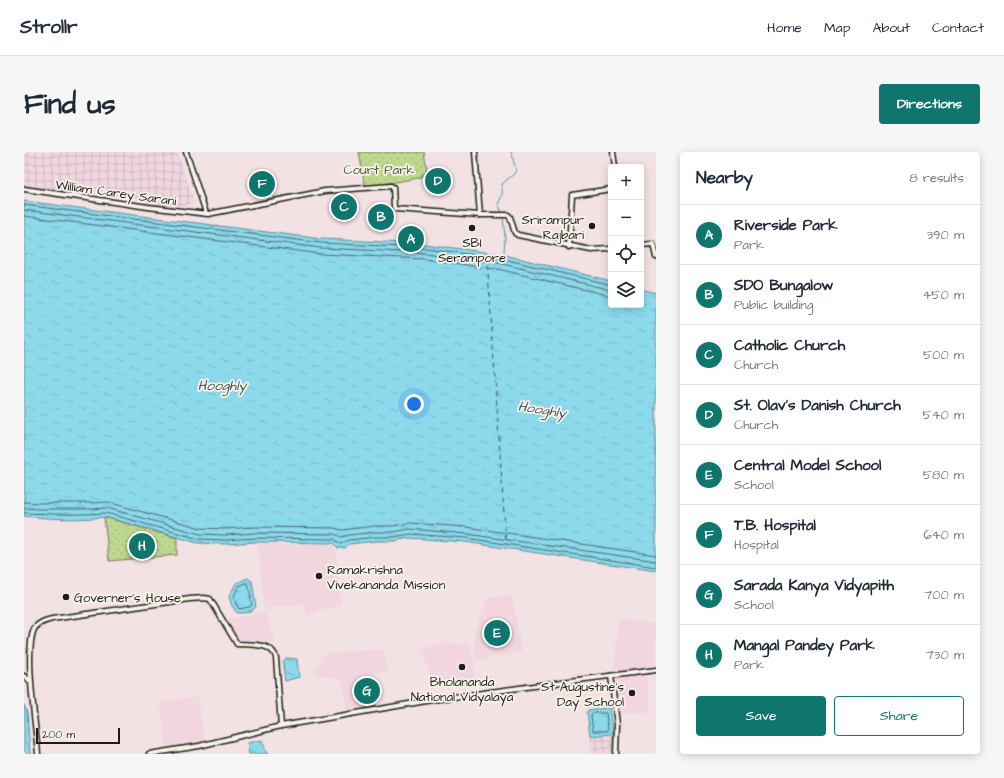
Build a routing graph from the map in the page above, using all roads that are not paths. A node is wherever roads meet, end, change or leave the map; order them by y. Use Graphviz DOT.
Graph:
graph roads {
  1 [pos="186,152"];
  2 [pos="476,152"];
  3 [pos="613,152"];
  4 [pos="615,164"];
  5 [pos="24,189"];
  6 [pos="608,189"];
  7 [pos="206,213"];
  8 [pos="480,215"];
  9 [pos="644,245"];
  10 [pos="569,247"];
  11 [pos="608,249"];
  12 [pos="656,257"];
  13 [pos="28,665"];
  14 [pos="656,670"];
  15 [pos="24,671"];
  16 [pos="24,676"];
  17 [pos="611,676"];
  18 [pos="29,680"];
  19 [pos="281,726"];
  20 [pos="38,754"];
  21 [pos="149,754"];
  22 [pos="616,754"];
  1 -- 7 [label="street"];
  2 -- 8 [label="street"];
  3 -- 4 [label="street"];
  5 -- 7 [label="street, William Carey Sarani"];
  6 -- 10 [label="street"];
  7 -- 8 [label="street, William Carey Sarani"];
  8 -- 10 [label="street"];
  9 -- 12 [label="street"];
  10 -- 11 [label="street"];
  13 -- 15 [label="street"];
  13 -- 18 [label="street"];
  13 -- 19 [label="street"];
  14 -- 17 [label="street"];
  16 -- 18 [label="street"];
  17 -- 19 [label="street"];
  17 -- 22 [label="street"];
  18 -- 20 [label="street"];
  19 -- 21 [label="street"];
}
